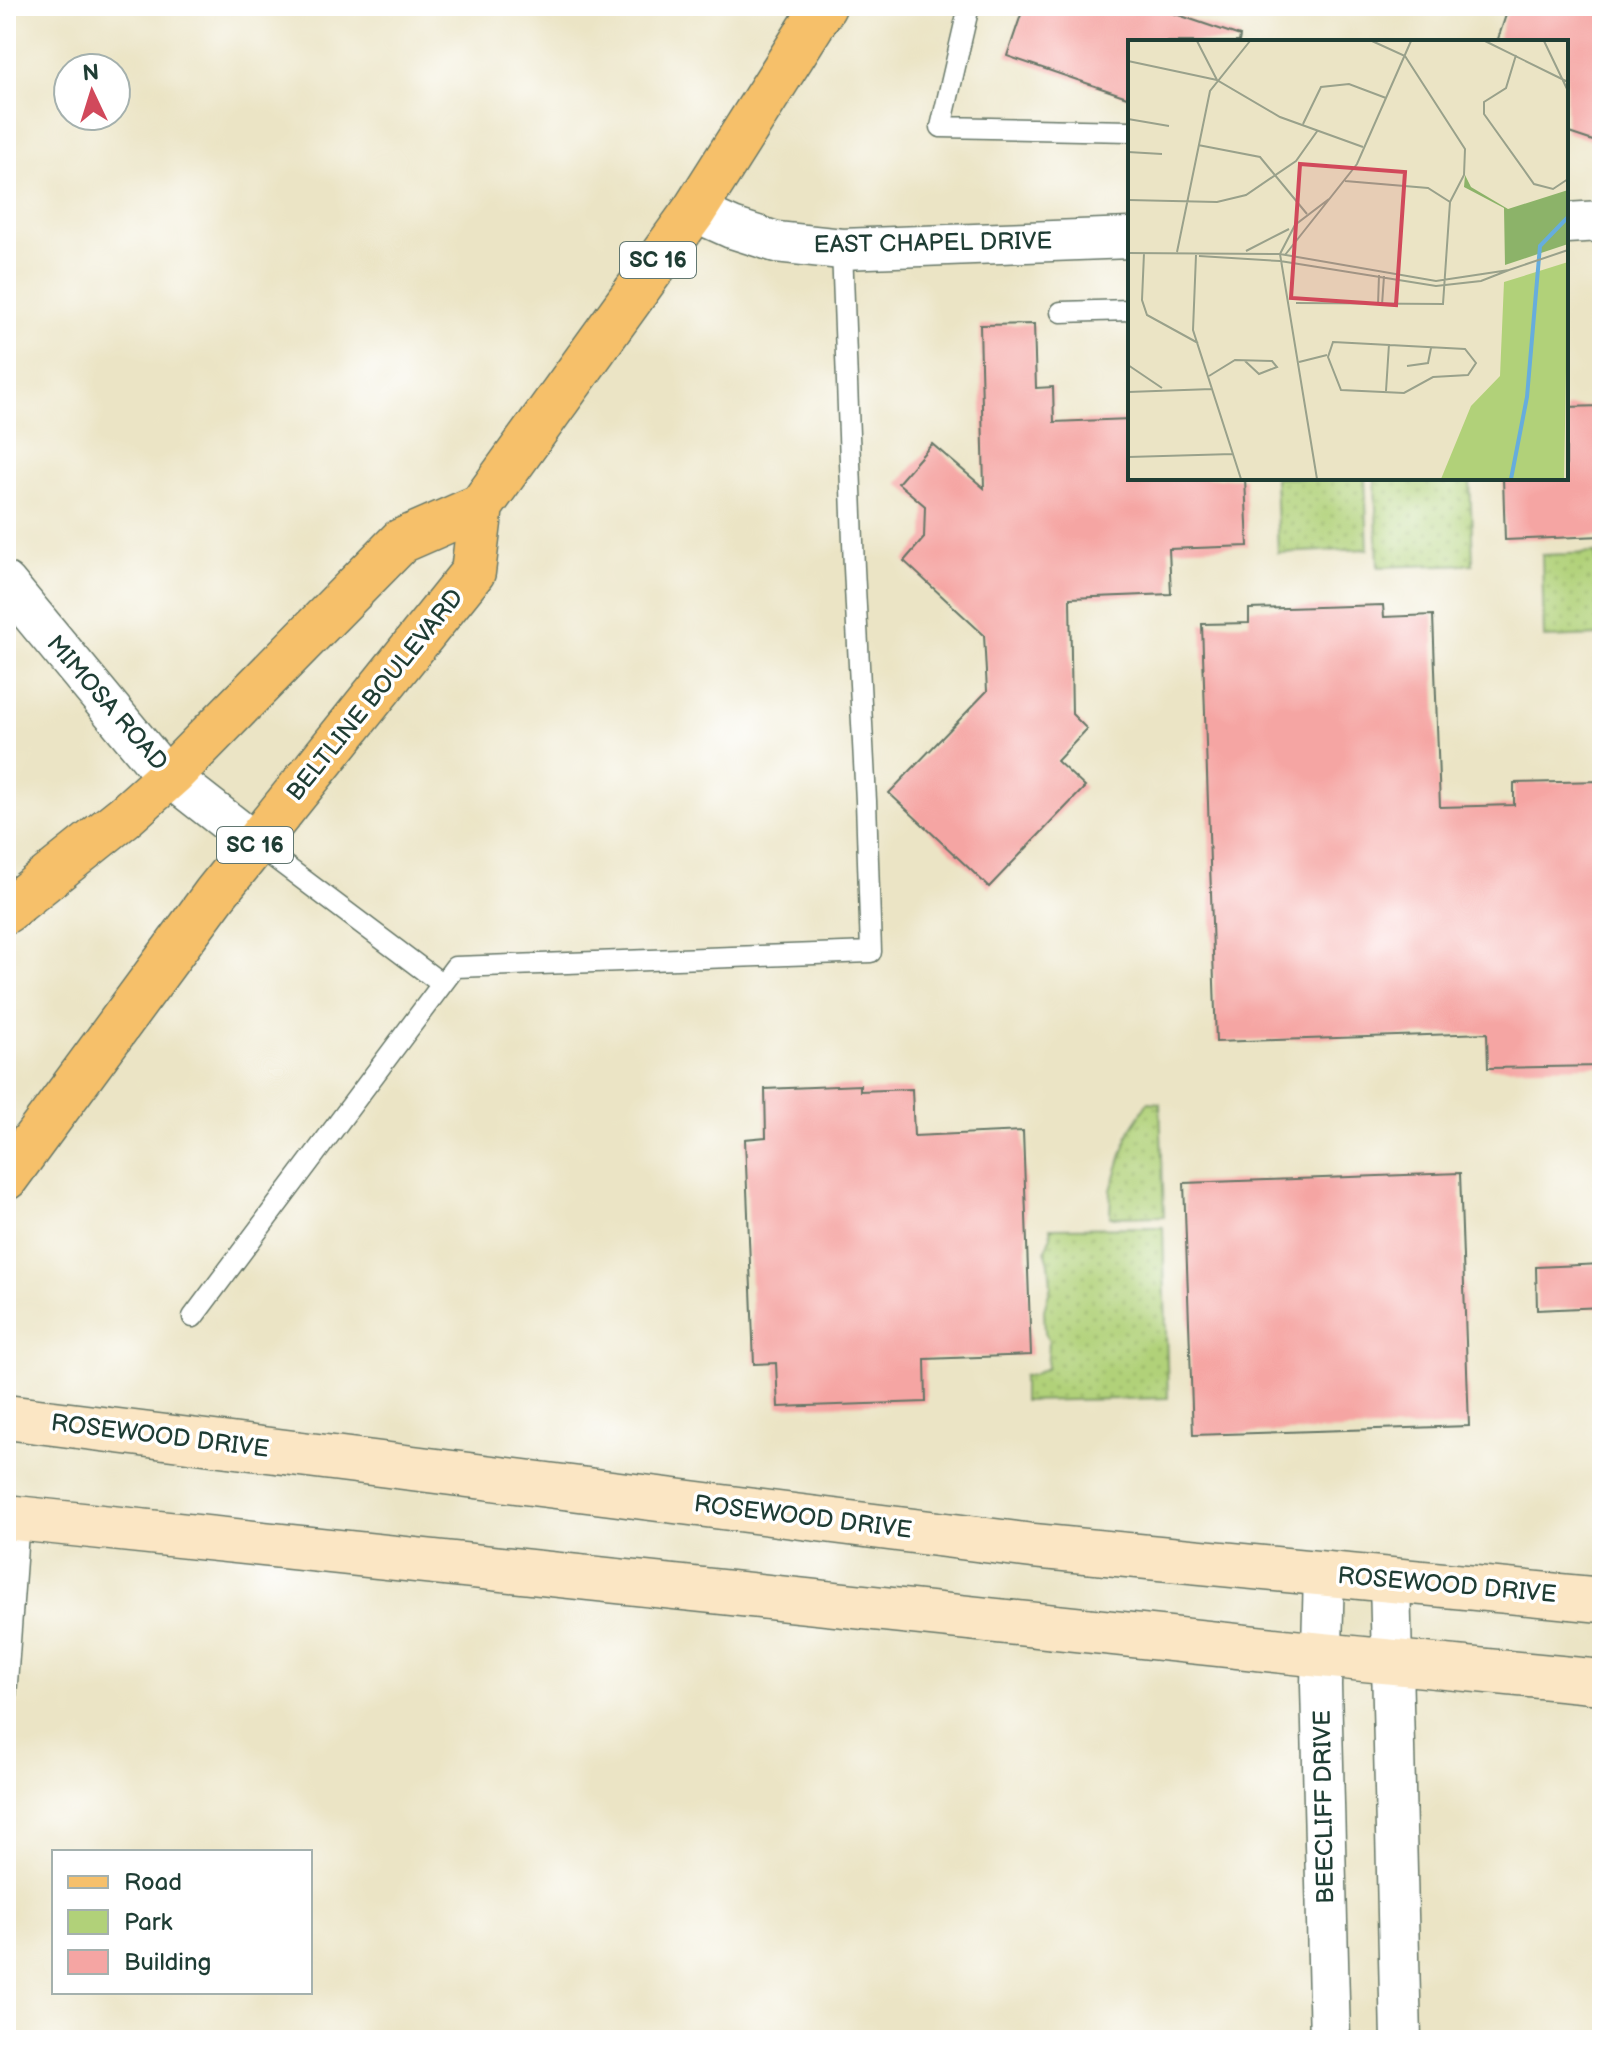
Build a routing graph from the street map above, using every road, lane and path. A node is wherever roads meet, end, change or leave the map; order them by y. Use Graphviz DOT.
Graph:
graph roads {
  1 [pos="824,6"];
  2 [pos="969,6"];
  3 [pos="1128,131"];
  4 [pos="694,211"];
  5 [pos="1602,221"];
  6 [pos="1568,223"];
  7 [pos="1128,238"];
  8 [pos="842,249"];
  9 [pos="1128,310"];
  10 [pos="1061,312"];
  11 [pos="481,506"];
  12 [pos="6,583"];
  13 [pos="169,776"];
  14 [pos="256,844"];
  15 [pos="6,911"];
  16 [pos="442,984"];
  17 [pos="6,1178"];
  18 [pos="193,1317"];
  19 [pos="6,1417"];
  20 [pos="13,1518"];
  21 [pos="1324,1573"];
  22 [pos="1390,1579"];
  23 [pos="1602,1600"];
  24 [pos="1322,1655"];
  25 [pos="1391,1661"];
  26 [pos="1602,1682"];
  27 [pos="6,1696"];
  28 [pos="1330,2040"];
  29 [pos="1401,2040"];
  1 -- 4 [label="main road, BELTLINE BOULEVARD / SC 16"];
  2 -- 3 [label="lane"];
  4 -- 8 [label="street, EAST CHAPEL DRIVE"];
  4 -- 11 [label="main road, BELTLINE BOULEVARD / SC 16"];
  5 -- 6 [label="street"];
  7 -- 8 [label="street, EAST CHAPEL DRIVE"];
  8 -- 16 [label="lane"];
  9 -- 10 [label="lane"];
  11 -- 13 [label="main road"];
  11 -- 14 [label="main road, BELTLINE BOULEVARD / SC 16"];
  12 -- 13 [label="street, MIMOSA ROAD"];
  13 -- 14 [label="street, MIMOSA ROAD"];
  13 -- 15 [label="main road"];
  14 -- 16 [label="lane"];
  14 -- 17 [label="main road, BELTLINE BOULEVARD / SC 16"];
  16 -- 18 [label="lane"];
  19 -- 21 [label="main road, ROSEWOOD DRIVE"];
  20 -- 24 [label="main road"];
  20 -- 27 [label="lane"];
  21 -- 22 [label="main road, ROSEWOOD DRIVE"];
  21 -- 24 [label="street, BEECLIFF DRIVE"];
  22 -- 23 [label="main road, ROSEWOOD DRIVE"];
  22 -- 25 [label="street"];
  24 -- 25 [label="main road"];
  24 -- 28 [label="street, BEECLIFF DRIVE"];
  25 -- 26 [label="main road"];
  25 -- 29 [label="street"];
}
